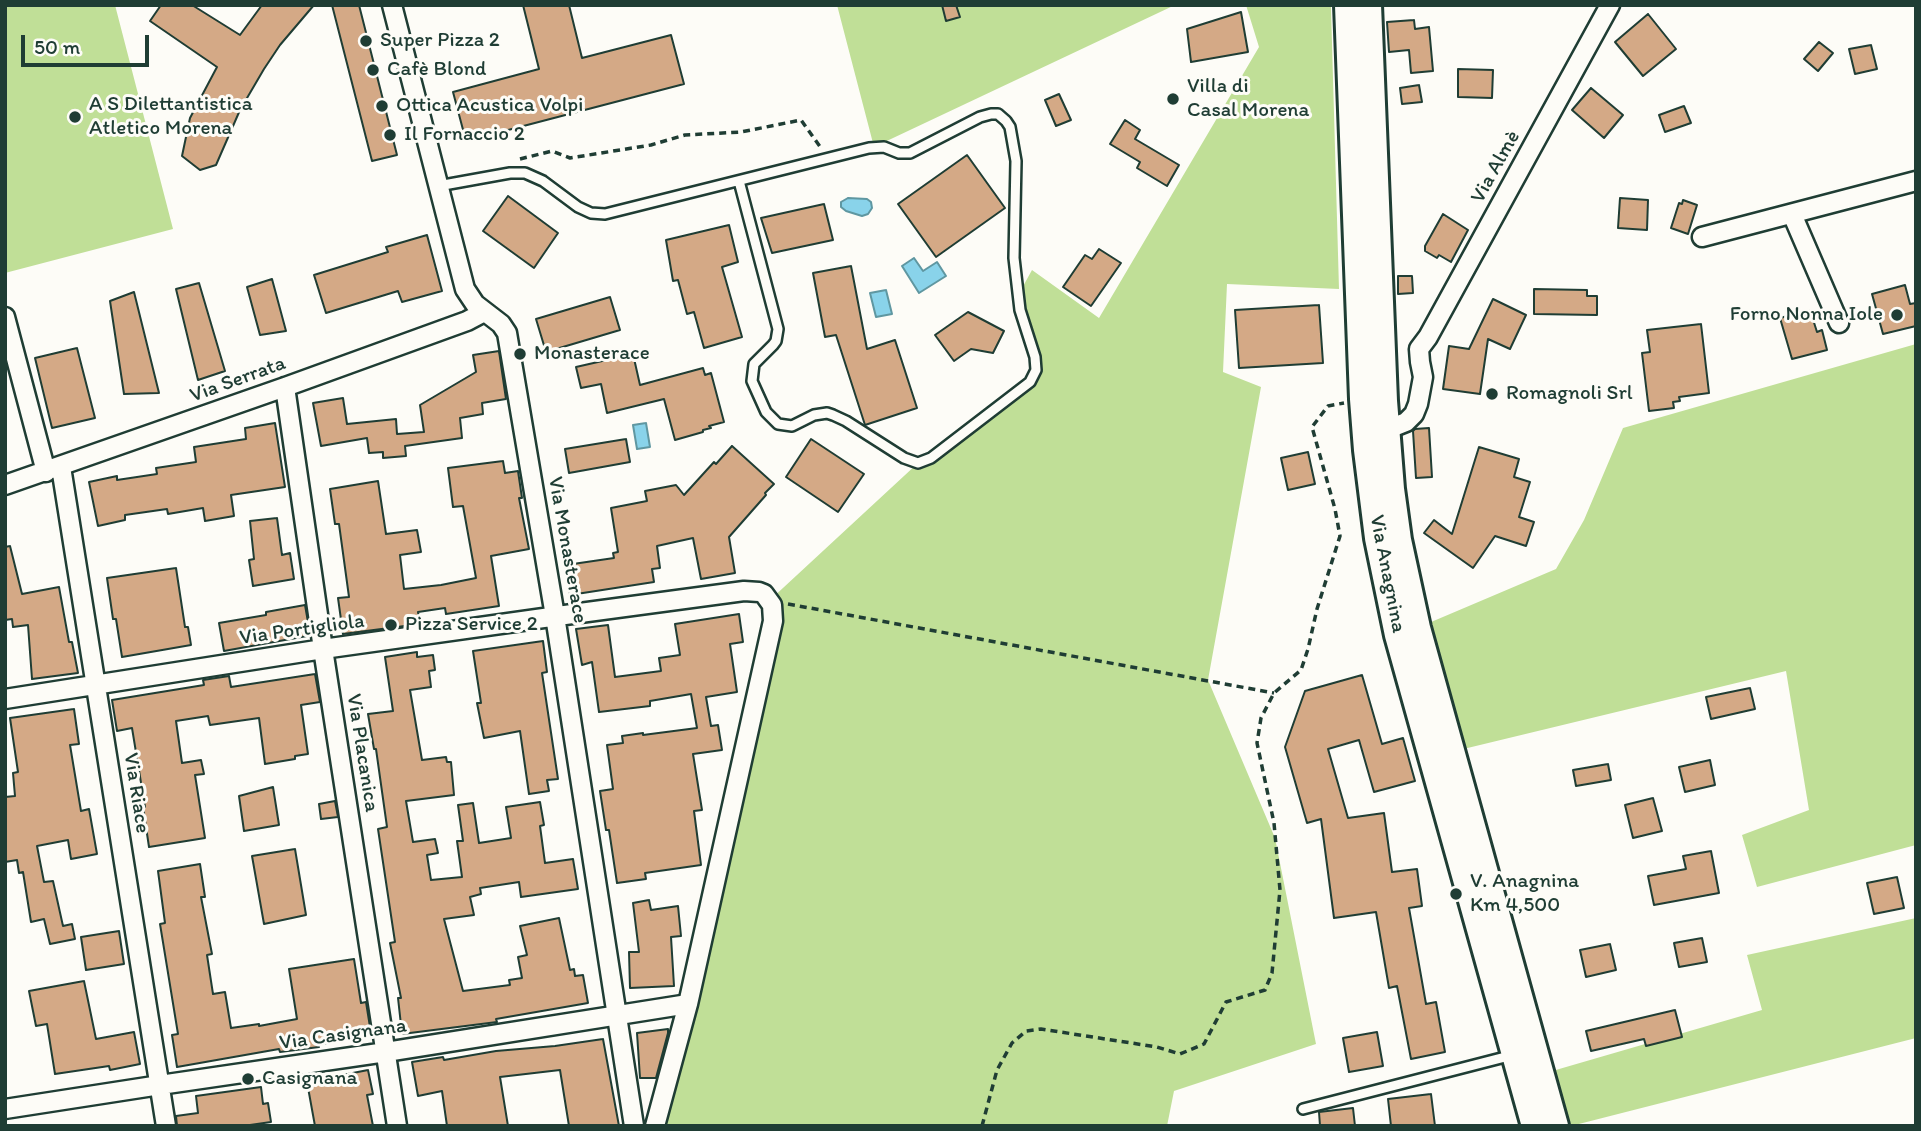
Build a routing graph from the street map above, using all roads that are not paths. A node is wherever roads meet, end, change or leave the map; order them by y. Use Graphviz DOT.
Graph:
graph roads {
  1 [pos="393,5"];
  2 [pos="1348,5"];
  3 [pos="1368,5"];
  4 [pos="1610,5"];
  5 [pos="739,181"];
  6 [pos="1916,181"];
  7 [pos="438,186"];
  8 [pos="1792,214"];
  9 [pos="1702,237"];
  10 [pos="484,312"];
  11 [pos="5,317"];
  12 [pos="1839,323"];
  13 [pos="285,387"];
  14 [pos="1386,429"];
  15 [pos="54,469"];
  16 [pos="5,485"];
  17 [pos="555,616"];
  18 [pos="323,649"];
  19 [pos="95,684"];
  20 [pos="5,699"];
  21 [pos="688,1004"];
  22 [pos="617,1017"];
  23 [pos="386,1052"];
  24 [pos="1515,1055"];
  25 [pos="160,1085"];
  26 [pos="5,1109"];
  27 [pos="1303,1109"];
  28 [pos="166,1126"];
  29 [pos="397,1126"];
  30 [pos="634,1126"];
  31 [pos="656,1126"];
  32 [pos="1535,1126"];
  33 [pos="1555,1126"];
  1 -- 7 [label="street, Via Monasterace"];
  2 -- 24 [label="main road, Via Anagnina"];
  3 -- 14 [label="main road, Via Anagnina"];
  4 -- 14 [label="street, Via Almè"];
  5 -- 5 [label="lane"];
  5 -- 7 [label="lane"];
  6 -- 8 [label="street"];
  7 -- 10 [label="street, Via Monasterace"];
  8 -- 9 [label="street"];
  8 -- 12 [label="street"];
  10 -- 13 [label="street, Via Serrata"];
  10 -- 17 [label="street, Via Monasterace"];
  11 -- 15 [label="street, Via Riace"];
  13 -- 15 [label="street, Via Serrata"];
  13 -- 18 [label="street, Via Placanica"];
  14 -- 33 [label="main road, Via Anagnina"];
  15 -- 16 [label="street, Via Serrata"];
  15 -- 19 [label="street, Via Riace"];
  17 -- 18 [label="street, Via Portigliola"];
  17 -- 21 [label="street, Via Portigliola"];
  17 -- 22 [label="street, Via Monasterace"];
  18 -- 19 [label="street, Via Portigliola"];
  18 -- 23 [label="street, Via Placanica"];
  19 -- 20 [label="street, Via Portigliola"];
  19 -- 25 [label="street, Via Riace"];
  21 -- 22 [label="street, Via Casignana"];
  21 -- 31 [label="street"];
  22 -- 23 [label="street, Via Casignana"];
  22 -- 30 [label="street, Via Monasterace"];
  23 -- 25 [label="street, Via Casignana"];
  23 -- 29 [label="street, Via Placanica"];
  24 -- 27 [label="lane"];
  24 -- 32 [label="main road, Via Anagnina"];
  25 -- 26 [label="street, Via Casignana"];
  25 -- 28 [label="street, Via Riace"];
}
